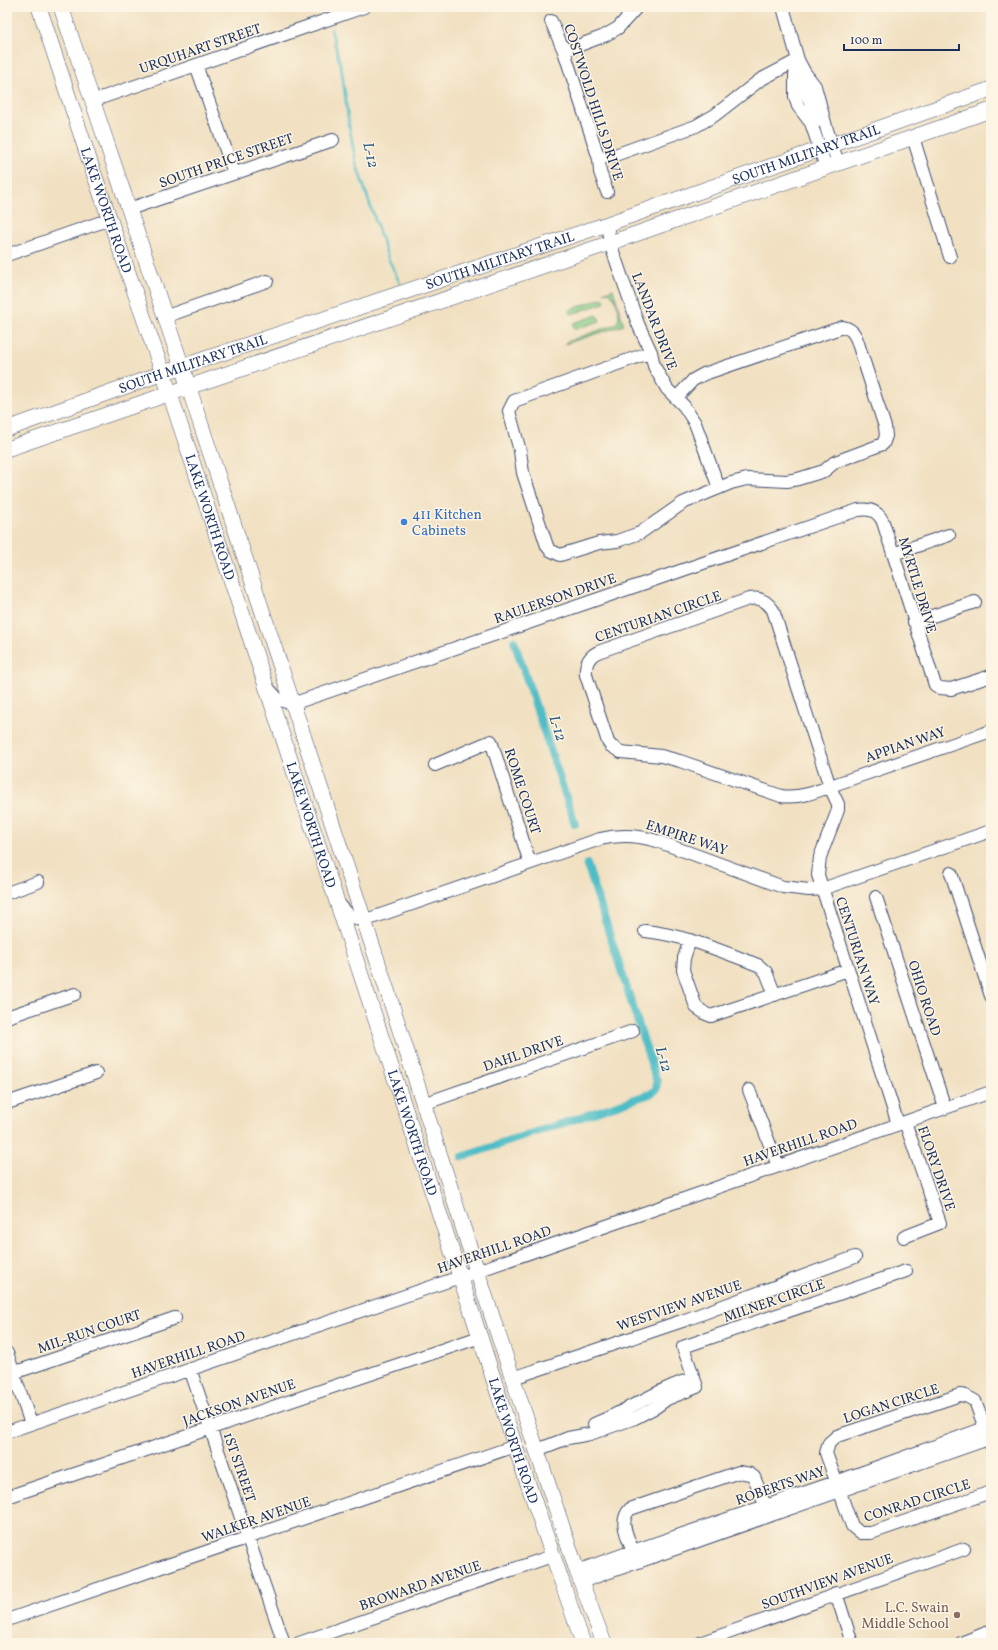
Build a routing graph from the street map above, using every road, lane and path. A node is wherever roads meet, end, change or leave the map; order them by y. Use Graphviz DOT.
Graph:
graph roads {
  1 [pos="61,7"];
  2 [pos="364,7"];
  3 [pos="637,7"];
  4 [pos="783,7"];
  5 [pos="39,8"];
  6 [pos="552,22"];
  7 [pos="564,51"];
  8 [pos="798,60"];
  9 [pos="196,64"];
  10 [pos="805,73"];
  11 [pos="85,80"];
  12 [pos="800,85"];
  13 [pos="991,89"];
  14 [pos="92,101"];
  15 [pos="73,109"];
  16 [pos="991,110"];
  17 [pos="827,130"];
  18 [pos="913,137"];
  19 [pos="333,140"];
  20 [pos="826,147"];
  21 [pos="599,159"];
  22 [pos="832,165"];
  23 [pos="234,173"];
  24 [pos="607,192"];
  25 [pos="124,193"];
  26 [pos="129,209"];
  27 [pos="110,219"];
  28 [pos="607,224"];
  29 [pos="610,243"];
  30 [pos="7,255"];
  31 [pos="950,257"];
  32 [pos="267,280"];
  33 [pos="164,317"];
  34 [pos="651,352"];
  35 [pos="182,367"];
  36 [pos="163,374"];
  37 [pos="188,388"];
  38 [pos="170,394"];
  39 [pos="676,398"];
  40 [pos="7,429"];
  41 [pos="7,448"];
  42 [pos="719,488"];
  43 [pos="858,510"];
  44 [pos="949,535"];
  45 [pos="893,554"];
  46 [pos="975,602"];
  47 [pos="914,622"];
  48 [pos="991,676"];
  49 [pos="267,686"];
  50 [pos="292,704"];
  51 [pos="991,731"];
  52 [pos="435,765"];
  53 [pos="830,787"];
  54 [pos="991,831"];
  55 [pos="530,863"];
  56 [pos="951,873"];
  57 [pos="38,882"];
  58 [pos="822,888"];
  59 [pos="7,893"];
  60 [pos="876,897"];
  61 [pos="336,900"];
  62 [pos="363,921"];
  63 [pos="645,931"];
  64 [pos="690,940"];
  65 [pos="848,970"];
  66 [pos="75,994"];
  67 [pos="774,995"];
  68 [pos="991,996"];
  69 [pos="7,1017"];
  70 [pos="633,1031"];
  71 [pos="96,1073"];
  72 [pos="749,1090"];
  73 [pos="991,1092"];
  74 [pos="7,1104"];
  75 [pos="423,1104"];
  76 [pos="945,1108"];
  77 [pos="902,1123"];
  78 [pos="778,1166"];
  79 [pos="904,1237"];
  80 [pos="855,1257"];
  81 [pos="477,1271"];
  82 [pos="906,1271"];
  83 [pos="460,1277"];
  84 [pos="175,1318"];
  85 [pos="480,1337"];
  86 [pos="7,1353"];
  87 [pos="190,1369"];
  88 [pos="10,1371"];
  89 [pos="512,1378"];
  90 [pos="31,1424"];
  91 [pos="211,1428"];
  92 [pos="7,1432"];
  93 [pos="989,1435"];
  94 [pos="515,1446"];
  95 [pos="537,1450"];
  96 [pos="546,1478"];
  97 [pos="838,1487"];
  98 [pos="991,1492"];
  99 [pos="7,1497"];
  100 [pos="767,1512"];
  101 [pos="249,1537"];
  102 [pos="964,1549"];
  103 [pos="633,1550"];
  104 [pos="552,1556"];
  105 [pos="579,1576"];
  106 [pos="836,1594"];
  107 [pos="7,1620"];
  108 [pos="991,1631"];
  109 [pos="284,1643"];
  110 [pos="299,1643"];
  111 [pos="583,1643"];
  112 [pos="604,1643"];
  113 [pos="700,1643"];
  114 [pos="852,1643"];
  115 [pos="961,1643"];
  1 -- 11 [label="main road, LAKE WORTH ROAD"];
  2 -- 9 [label="street, URQUHART STREET"];
  3 -- 7 [label="street"];
  4 -- 8 [label="street"];
  5 -- 11 [label="main road"];
  5 -- 15 [label="main road, LAKE WORTH ROAD"];
  6 -- 7 [label="street, COSTWOLD HILLS DRIVE"];
  7 -- 21 [label="street, COSTWOLD HILLS DRIVE"];
  8 -- 10 [label="street"];
  8 -- 12 [label="street"];
  8 -- 21 [label="street"];
  9 -- 14 [label="street, URQUHART STREET"];
  9 -- 23 [label="street"];
  10 -- 12 [label="street"];
  10 -- 17 [label="street"];
  11 -- 14 [label="main road, LAKE WORTH ROAD"];
  12 -- 17 [label="street"];
  12 -- 20 [label="street"];
  13 -- 20 [label="main road, SOUTH MILITARY TRAIL"];
  14 -- 25 [label="main road, LAKE WORTH ROAD"];
  15 -- 25 [label="main road"];
  15 -- 27 [label="main road, LAKE WORTH ROAD"];
  16 -- 18 [label="main road, SOUTH MILITARY TRAIL"];
  17 -- 20 [label="street"];
  18 -- 22 [label="main road, SOUTH MILITARY TRAIL"];
  18 -- 31 [label="street"];
  19 -- 23 [label="street, SOUTH PRICE STREET"];
  20 -- 22 [label="street"];
  20 -- 28 [label="main road, SOUTH MILITARY TRAIL"];
  21 -- 24 [label="street, COSTWOLD HILLS DRIVE"];
  22 -- 29 [label="main road, SOUTH MILITARY TRAIL"];
  23 -- 26 [label="street, SOUTH PRICE STREET"];
  25 -- 26 [label="main road, LAKE WORTH ROAD"];
  26 -- 33 [label="main road, LAKE WORTH ROAD"];
  27 -- 30 [label="street"];
  27 -- 36 [label="main road, LAKE WORTH ROAD"];
  28 -- 29 [label="street, LANDAR DRIVE"];
  28 -- 35 [label="main road, SOUTH MILITARY TRAIL"];
  29 -- 34 [label="street, LANDAR DRIVE"];
  29 -- 37 [label="main road, SOUTH MILITARY TRAIL"];
  32 -- 33 [label="street"];
  33 -- 35 [label="main road, LAKE WORTH ROAD"];
  34 -- 39 [label="street, LANDAR DRIVE"];
  34 -- 42 [label="street"];
  35 -- 36 [label="main road, SOUTH MILITARY TRAIL"];
  35 -- 37 [label="main road, LAKE WORTH ROAD"];
  36 -- 38 [label="main road, LAKE WORTH ROAD"];
  36 -- 40 [label="main road, SOUTH MILITARY TRAIL"];
  37 -- 38 [label="main road, SOUTH MILITARY TRAIL"];
  37 -- 50 [label="main road, LAKE WORTH ROAD"];
  38 -- 41 [label="main road, SOUTH MILITARY TRAIL"];
  38 -- 49 [label="main road, LAKE WORTH ROAD"];
  39 -- 42 [label="street, LANDAR DRIVE"];
  39 -- 42 [label="street"];
  43 -- 45 [label="street, MYRTLE DRIVE"];
  43 -- 50 [label="street, RAULERSON DRIVE"];
  44 -- 45 [label="street"];
  45 -- 47 [label="street, MYRTLE DRIVE"];
  46 -- 47 [label="street"];
  47 -- 48 [label="street, MYRTLE DRIVE"];
  49 -- 50 [label="street"];
  49 -- 61 [label="main road, LAKE WORTH ROAD"];
  50 -- 62 [label="main road, LAKE WORTH ROAD"];
  51 -- 53 [label="street, APPIAN WAY"];
  52 -- 55 [label="street, ROME COURT"];
  53 -- 53 [label="street, CENTURIAN CIRCLE"];
  53 -- 58 [label="street, CENTURIAN WAY"];
  54 -- 58 [label="street, EMPIRE WAY"];
  55 -- 58 [label="street, EMPIRE WAY"];
  55 -- 62 [label="street, EMPIRE WAY"];
  56 -- 68 [label="street"];
  57 -- 59 [label="street"];
  58 -- 65 [label="street, CENTURIAN WAY"];
  60 -- 76 [label="street, OHIO ROAD"];
  61 -- 62 [label="street"];
  61 -- 83 [label="main road, LAKE WORTH ROAD"];
  62 -- 75 [label="main road, LAKE WORTH ROAD"];
  63 -- 64 [label="street"];
  64 -- 67 [label="street"];
  64 -- 67 [label="street"];
  65 -- 67 [label="street"];
  65 -- 77 [label="street, CENTURIAN WAY"];
  66 -- 69 [label="street"];
  70 -- 75 [label="street, DAHL DRIVE"];
  71 -- 74 [label="street"];
  72 -- 78 [label="street"];
  73 -- 76 [label="street, HAVERHILL ROAD"];
  75 -- 81 [label="main road, LAKE WORTH ROAD"];
  76 -- 77 [label="street, HAVERHILL ROAD"];
  77 -- 78 [label="street, HAVERHILL ROAD"];
  77 -- 79 [label="street, FLORY DRIVE"];
  78 -- 81 [label="street, HAVERHILL ROAD"];
  80 -- 89 [label="street, WESTVIEW AVENUE"];
  81 -- 83 [label="street, HAVERHILL ROAD"];
  81 -- 89 [label="main road, LAKE WORTH ROAD"];
  82 -- 95 [label="street, MILNER CIRCLE"];
  83 -- 85 [label="main road, LAKE WORTH ROAD"];
  83 -- 87 [label="street, HAVERHILL ROAD"];
  84 -- 88 [label="street, MIL-RUN COURT"];
  85 -- 91 [label="street, JACKSON AVENUE"];
  85 -- 94 [label="main road, LAKE WORTH ROAD"];
  86 -- 88 [label="street"];
  87 -- 90 [label="street, HAVERHILL ROAD"];
  87 -- 91 [label="street, 1ST STREET"];
  88 -- 90 [label="street"];
  89 -- 95 [label="main road, LAKE WORTH ROAD"];
  90 -- 92 [label="street, HAVERHILL ROAD"];
  91 -- 99 [label="street, JACKSON AVENUE"];
  91 -- 101 [label="street, 1ST STREET"];
  93 -- 97 [label="street, ROBERTS WAY"];
  93 -- 97 [label="street, LOGAN CIRCLE"];
  94 -- 96 [label="main road"];
  94 -- 101 [label="street, WALKER AVENUE"];
  94 -- 104 [label="main road, LAKE WORTH ROAD"];
  95 -- 96 [label="main road, LAKE WORTH ROAD"];
  96 -- 105 [label="main road, LAKE WORTH ROAD"];
  97 -- 98 [label="street, CONRAD CIRCLE"];
  97 -- 100 [label="street, ROBERTS WAY"];
  100 -- 103 [label="street, ROBERTS WAY"];
  100 -- 103 [label="street"];
  100 -- 105 [label="street, ROBERTS WAY"];
  101 -- 107 [label="street, WALKER AVENUE"];
  101 -- 109 [label="street, 1ST STREET"];
  102 -- 106 [label="street, SOUTHVIEW AVENUE"];
  103 -- 105 [label="street, ROBERTS WAY"];
  104 -- 110 [label="street, BROWARD AVENUE"];
  104 -- 111 [label="main road, LAKE WORTH ROAD"];
  105 -- 112 [label="main road, LAKE WORTH ROAD"];
  106 -- 113 [label="street, SOUTHVIEW AVENUE"];
  106 -- 114 [label="street"];
  108 -- 115 [label="street"];
}
